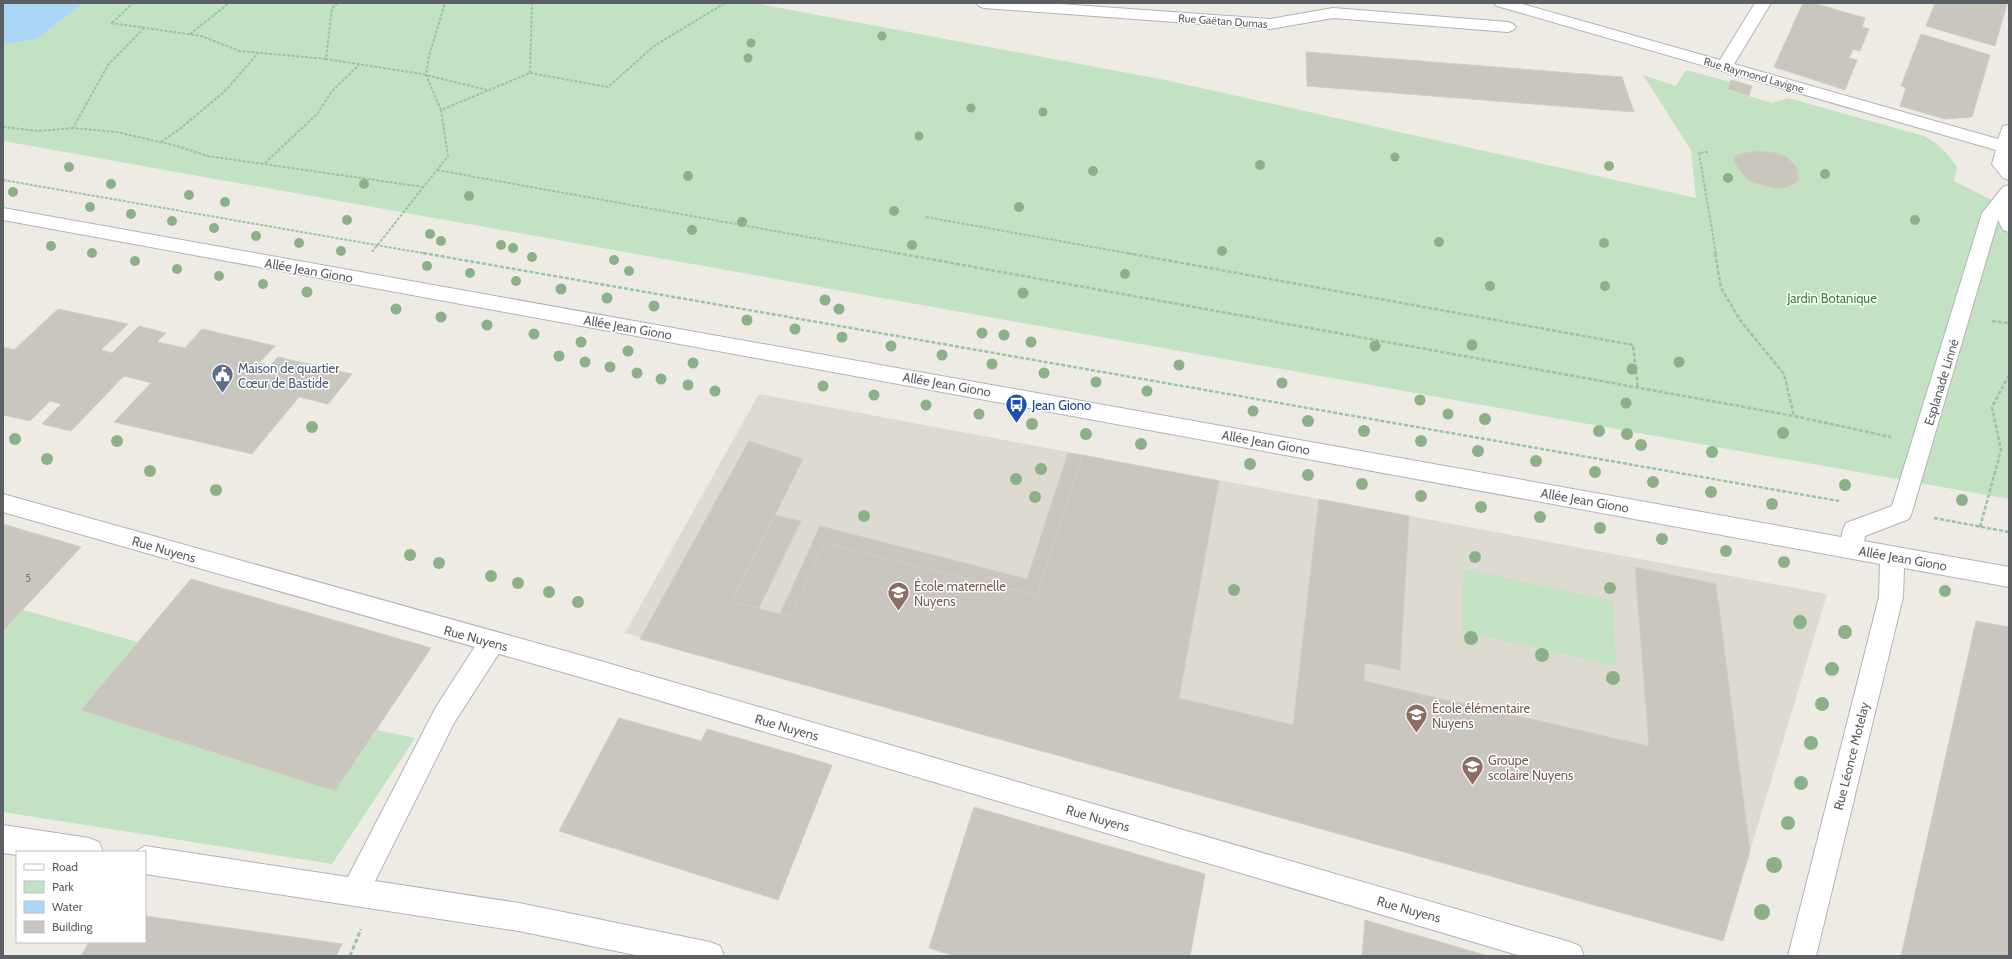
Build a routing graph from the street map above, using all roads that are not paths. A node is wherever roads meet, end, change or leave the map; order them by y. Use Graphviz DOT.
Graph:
graph roads {
  1 [pos="984,3"];
  2 [pos="1502,3"];
  3 [pos="1763,3"];
  4 [pos="1508,26"];
  5 [pos="1724,67"];
  6 [pos="2009,130"];
  7 [pos="2006,147"];
  8 [pos="2009,174"];
  9 [pos="2005,196"];
  10 [pos="3,214"];
  11 [pos="2009,226"];
  12 [pos="3,503"];
  13 [pos="1852,548"];
  14 [pos="1891,556"];
  15 [pos="2009,577"];
  16 [pos="492,642"];
  17 [pos="3,839"];
  18 [pos="82,851"];
  19 [pos="146,860"];
  20 [pos="355,892"];
  21 [pos="710,956"];
  22 [pos="1570,956"];
  23 [pos="1802,956"];
  1 -- 4 [label="street, Rue Gaëtan Dumas"];
  2 -- 5 [label="street, Rue Raymond Lavigne"];
  3 -- 5 [label="street"];
  5 -- 7 [label="street, Rue Raymond Lavigne"];
  6 -- 7 [label="street"];
  7 -- 8 [label="street"];
  9 -- 11 [label="street"];
  9 -- 13 [label="street, Esplanade Linné"];
  10 -- 13 [label="street, Allée Jean Giono"];
  12 -- 16 [label="street, Rue Nuyens"];
  13 -- 14 [label="street, Allée Jean Giono"];
  14 -- 15 [label="street, Allée Jean Giono"];
  14 -- 23 [label="street, Rue Léonce Motelay"];
  16 -- 20 [label="street"];
  16 -- 22 [label="street, Rue Nuyens"];
  17 -- 18 [label="street"];
  19 -- 20 [label="street"];
  20 -- 21 [label="street"];
}
